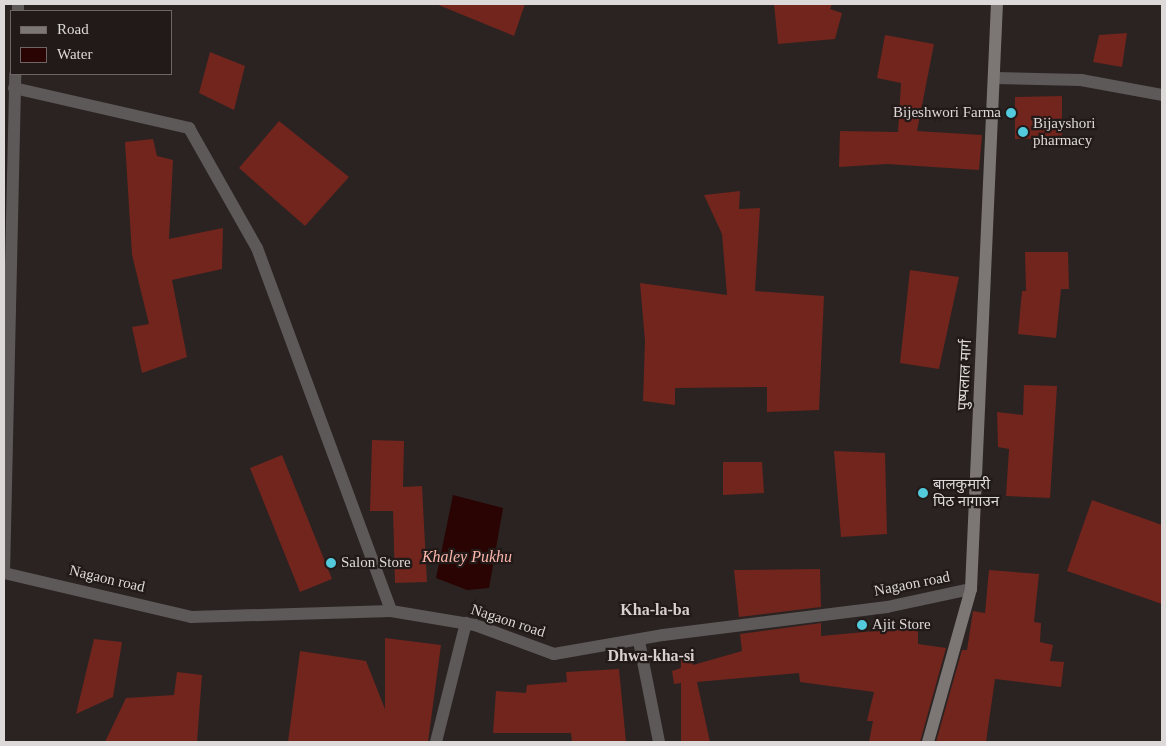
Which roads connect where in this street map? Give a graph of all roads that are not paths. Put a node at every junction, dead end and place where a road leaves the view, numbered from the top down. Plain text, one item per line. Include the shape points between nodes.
1 (997, 4) edge
2 (15, 75) edge
3 (996, 78) junction
4 (14, 88) junction
5 (1162, 95) edge
6 (4, 573) edge
7 (971, 589) junction
8 (391, 611) junction
9 (466, 623) junction
10 (640, 641) junction
11 (436, 742) edge
12 (659, 742) edge
13 (928, 742) edge

1 - 3 street, पुष्पलाल मार्ग
2 - 4 street
3 - 5 street via 1081,80
3 - 7 street, पुष्पलाल मार्ग
4 - 6 street
4 - 8 street via 189,128 257,248
6 - 8 street, Nagaon road via 191,616
7 - 10 street, Nagaon road via 887,607
7 - 13 street, पुष्पलाल मार्ग
8 - 9 street, Nagaon road
9 - 10 street, Nagaon road via 554,654
9 - 11 street
10 - 12 street

